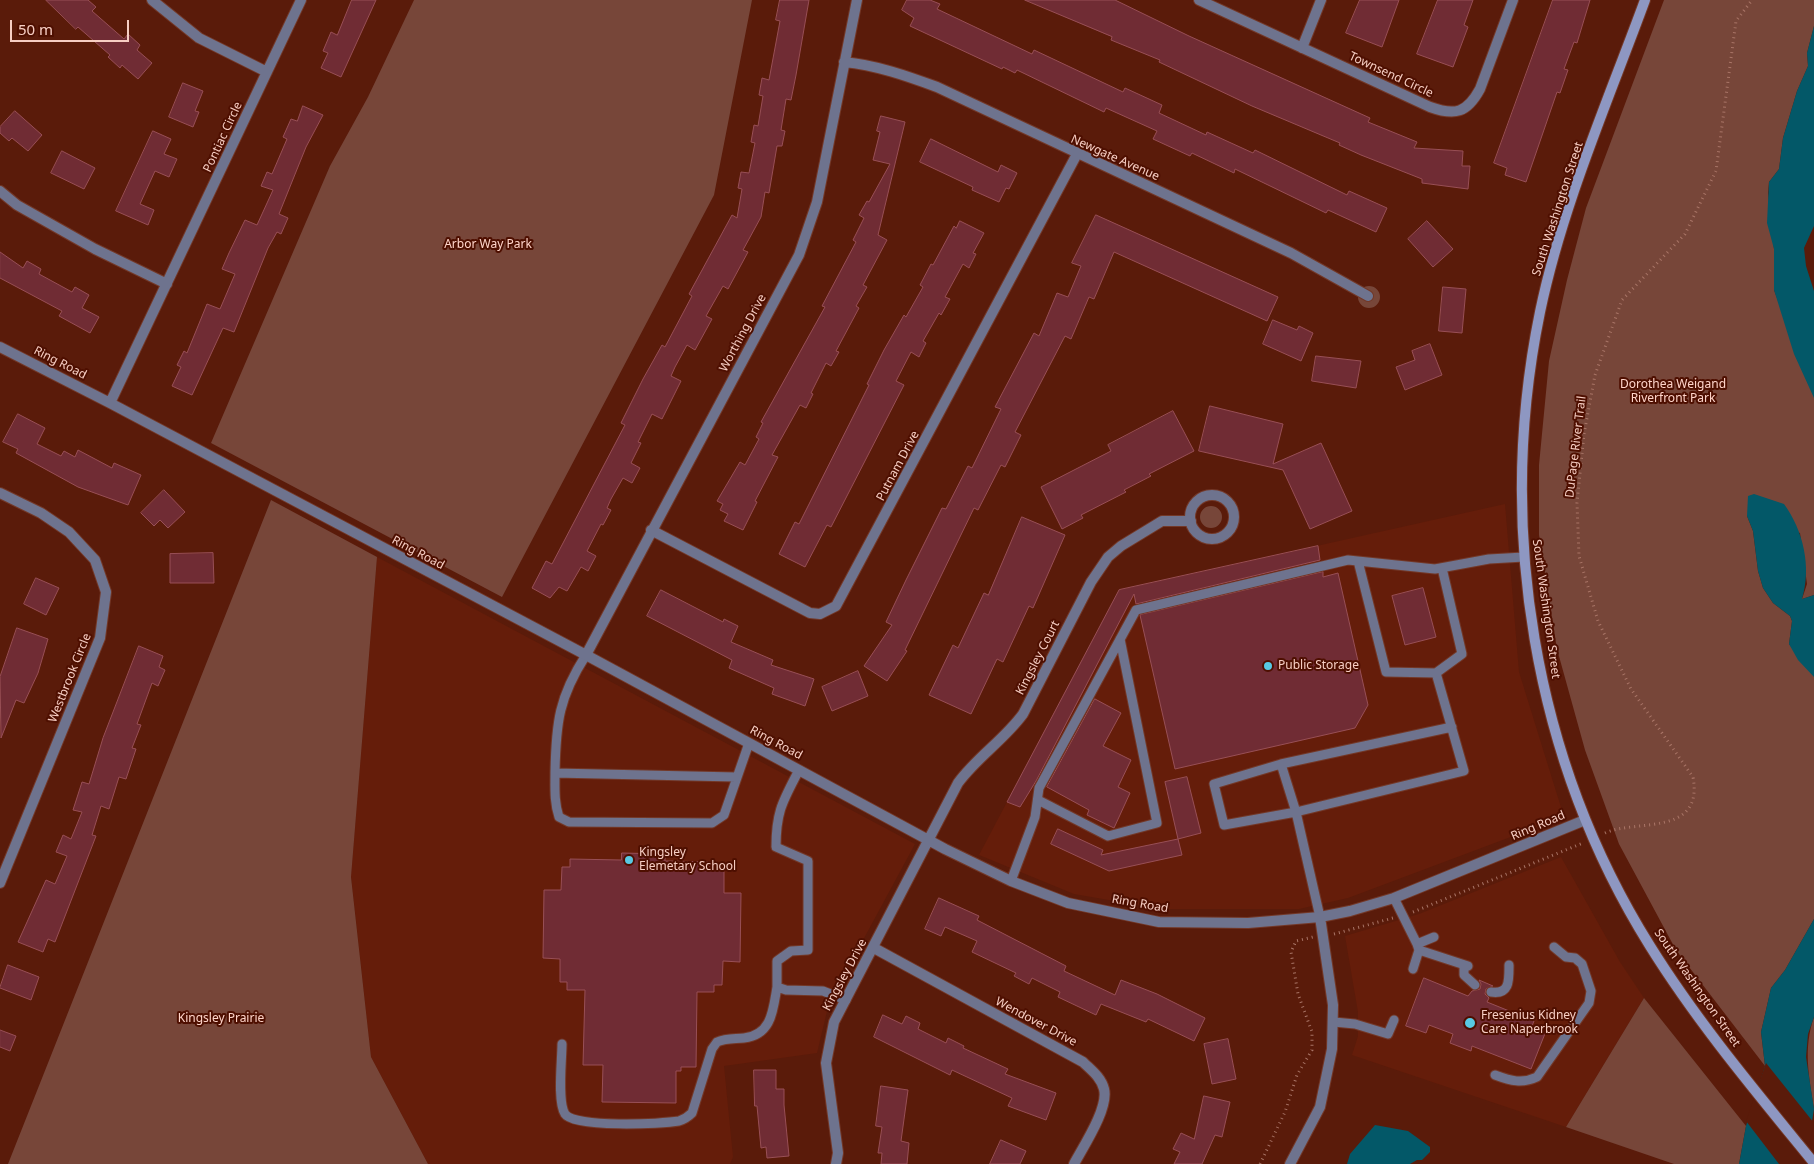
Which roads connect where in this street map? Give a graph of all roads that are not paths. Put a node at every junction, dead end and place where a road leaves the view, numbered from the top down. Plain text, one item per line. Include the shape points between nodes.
1 (152, 0) edge
2 (301, 0) edge
3 (857, 0) edge
4 (1199, 0) edge
5 (1321, 0) edge
6 (1513, 0) edge
7 (1645, 0) edge
8 (1302, 48) junction
9 (844, 62) junction
10 (267, 72) junction
11 (1077, 154) junction
12 (0, 191) edge
13 (167, 284) junction
14 (1368, 296) dead end
15 (2, 352) edge
16 (110, 402) junction
17 (0, 493) edge
18 (1191, 522) junction
19 (651, 530) junction
20 (1524, 557) junction
21 (1358, 561) junction
22 (1442, 568) junction
23 (1120, 639) junction
24 (586, 655) junction
25 (1436, 673) junction
26 (1452, 727) junction
27 (749, 743) junction
28 (1280, 764) junction
29 (799, 770) junction
30 (555, 773) junction
31 (736, 777) junction
32 (1038, 800) junction
33 (1296, 812) junction
34 (1585, 820) junction
35 (928, 839) junction
36 (1011, 881) junction
37 (0, 883) edge
38 (1394, 898) junction
39 (1320, 917) junction
40 (1434, 937) dead end
41 (1418, 947) junction
42 (1554, 947) dead end
43 (874, 948) junction
44 (1509, 965) dead end
45 (1413, 969) dead end
46 (1475, 985) dead end
47 (777, 987) junction
48 (1491, 992) dead end
49 (846, 1000) junction
50 (1394, 1020) dead end
51 (1334, 1022) junction
52 (562, 1044) dead end
53 (1495, 1075) dead end
54 (1811, 1159) edge
55 (836, 1164) edge
56 (1074, 1164) edge
57 (1290, 1164) edge

1 - 10 street via 199,38
2 - 10 street, Pontiac Circle
3 - 9 street, Worthing Drive
4 - 8 street, Townsend Circle
5 - 8 street
6 - 8 street, Townsend Circle via 1480,90 1474,100 1459,111 1443,112 1430,107
7 - 20 main road, South Washington Street via 1562,230 1540,311 1522,448
9 - 11 street, Newgate Avenue via 887,70 936,87
9 - 19 street, Worthing Drive via 817,202 799,255
10 - 13 street, Pontiac Circle
11 - 14 street, Newgate Avenue via 1298,256
11 - 19 street, Putnam Drive via 836,606 820,614 810,613
12 - 13 street via 17,205 86,244
13 - 16 street, Pontiac Circle
15 - 16 street, Ring Road
16 - 24 street, Ring Road
17 - 37 street, Westbrook Circle via 41,513 69,532 95,560 106,592 100,638
18 - 18 street via 1196,532 1212,539 1228,532 1234,515 1225,500 1209,496 1194,505
18 - 35 street, Kingsley Court via 1162,522 1108,557 1024,714 965,774
19 - 24 street, Worthing Drive
20 - 22 lane via 1489,559
20 - 34 main road, South Washington Street via 1537,649 1552,721
21 - 22 lane
21 - 23 lane via 1348,560 1136,610
21 - 25 lane via 1386,672
22 - 25 lane via 1462,654
23 - 32 lane via 1040,788
23 - 32 lane via 1157,823 1108,836
24 - 27 street, Ring Road
24 - 30 lane via 566,690 560,708
25 - 26 lane
26 - 28 lane
26 - 33 lane via 1464,771
27 - 29 street, Ring Road
27 - 31 lane
28 - 33 lane
28 - 33 lane via 1214,784 1224,824
29 - 35 street, Ring Road
29 - 47 lane via 780,805 776,847 808,861 808,950 791,951 777,961
30 - 31 lane
30 - 31 lane via 555,805 559,817 569,822 712,823 724,815
32 - 36 lane via 1035,817
33 - 39 lane
34 - 38 street, Ring Road
34 - 54 main road, South Washington Street via 1649,945 1682,994
35 - 36 street, Ring Road
35 - 43 street, Kingsley Drive
36 - 39 street, Ring Road via 1068,903 1159,922 1248,923
38 - 39 street, Ring Road
38 - 41 lane
39 - 51 street
40 - 41 lane
41 - 45 lane
41 - 46 lane via 1466,966 1464,975
42 - 53 lane via 1566,958 1574,958 1582,964 1591,991 1589,1003 1537,1077 1527,1082
43 - 49 street, Kingsley Drive
43 - 56 street, Wendover Drive via 1082,1062 1099,1076 1105,1090 1101,1112
44 - 48 lane via 1506,990
47 - 49 lane via 823,991
47 - 52 lane via 769,1024 764,1030 746,1038 717,1042 692,1113 679,1121 588,1123 570,1119 564,1114 562,1097
49 - 55 street, Kingsley Drive via 834,1022 826,1063 838,1153
50 - 51 lane via 1388,1034 1355,1024
51 - 57 street via 1329,1072 1320,1107

